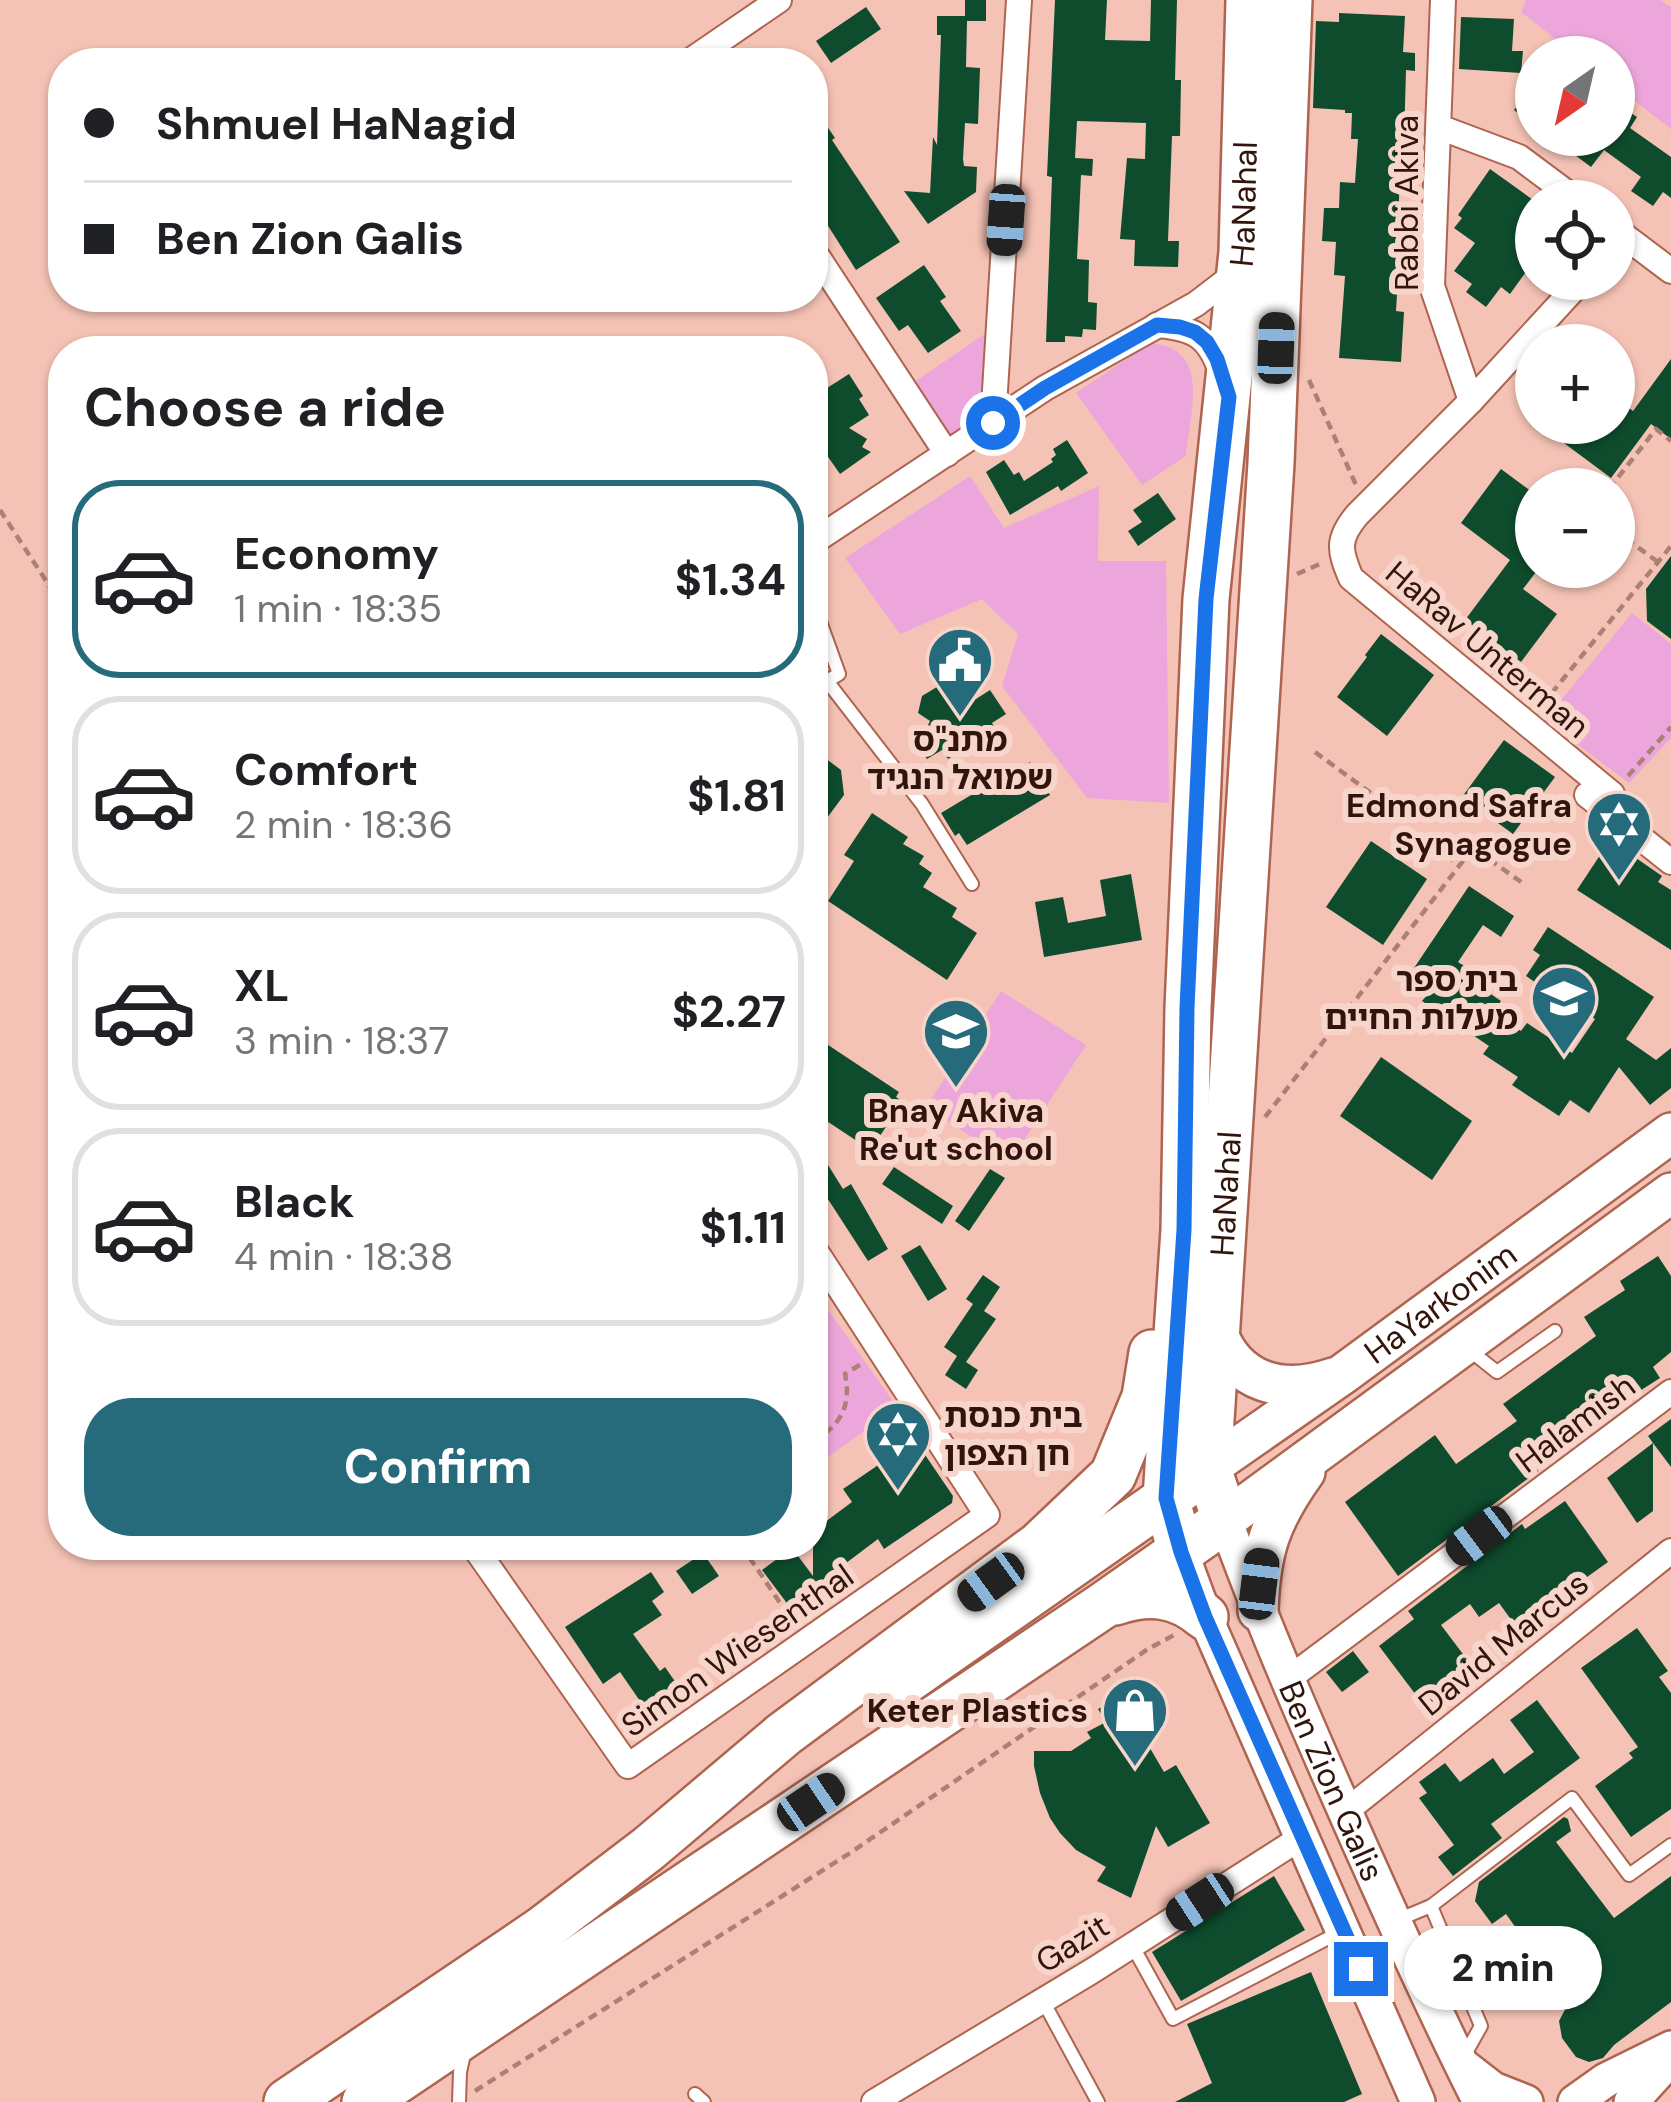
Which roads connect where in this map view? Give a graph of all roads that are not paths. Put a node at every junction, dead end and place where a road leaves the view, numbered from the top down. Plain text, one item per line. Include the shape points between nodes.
1 (779, 0) edge
2 (1019, 0) edge
3 (1250, 0) edge
4 (1289, 0) edge
5 (1443, 0) edge
6 (710, 48) edge
7 (1439, 127) junction
8 (1550, 180) edge
9 (1635, 248) edge
10 (1242, 252) junction
11 (1671, 271) edge
12 (828, 273) edge
13 (1563, 300) edge
14 (1157, 325) junction
15 (997, 352) junction
16 (1045, 388) junction
17 (1229, 397) junction
18 (1471, 401) junction
19 (993, 423) junction
20 (946, 454) junction
21 (828, 532) edge
22 (828, 645) edge
23 (828, 680) edge
24 (828, 684) edge
25 (1671, 862) edge
26 (972, 884) dead end
27 (1187, 1008) junction
28 (1671, 1132) edge
29 (1669, 1198) edge
30 (828, 1270) edge
31 (1555, 1331) dead end
32 (1217, 1332) junction
33 (1463, 1345) junction
34 (1343, 1374) junction
35 (1671, 1392) edge
36 (1317, 1454) junction
37 (1208, 1468) junction
38 (1166, 1498) junction
39 (1225, 1520) junction
40 (1181, 1552) junction
41 (1671, 1552) edge
42 (484, 1560) edge
43 (1101, 1607) junction
44 (1258, 1611) junction
45 (1205, 1617) junction
46 (1287, 1680) junction
47 (1339, 1798) junction
48 (1302, 1837) junction
49 (1671, 1845) edge
50 (648, 1849) junction
51 (1430, 1906) junction
52 (1394, 1921) junction
53 (1344, 1930) junction
54 (1132, 1945) junction
55 (1042, 2000) junction
56 (470, 2033) junction
57 (1671, 2048) edge
58 (1671, 2058) edge
59 (1460, 2063) junction
60 (1414, 2096) edge
61 (1572, 2099) edge
62 (287, 2102) edge
63 (365, 2102) edge
64 (459, 2102) edge
65 (694, 2102) edge
66 (704, 2102) edge
67 (874, 2102) edge
68 (1098, 2102) edge
69 (1480, 2102) edge
70 (1526, 2102) edge
71 (1631, 2102) edge

1 - 6 street
2 - 15 street
3 - 10 highway, HaNahal
4 - 32 highway, HaNahal via 1271,463
5 - 7 street, Rabbi Akiva
7 - 8 street via 1519,157
7 - 18 street, Rabbi Akiva via 1432,286
9 - 11 street
10 - 14 street via 1226,281
10 - 17 highway, HaNahal
12 - 20 street
13 - 18 street, HaRav Unterman
14 - 16 street
14 - 17 street via 1207,342
15 - 16 street via 1013,380
15 - 19 street
16 - 19 street
17 - 27 highway, HaNahal via 1206,599
18 - 25 street, HaRav Unterman via 1365,506 1344,531 1340,555 1351,578 1527,724
19 - 20 street
20 - 21 street
22 - 23 lane via 838,674
24 - 26 lane
27 - 38 highway, HaNahal via 1184,1230
27 - 50 highway via 1145,1397 1113,1475 1039,1545 784,1734
28 - 34 main road, HaYarkonim
29 - 33 main road, HaYarkonim
30 - 42 street, Simon Wiesenthal via 987,1515 628,1766
31 - 33 lane via 1497,1372
32 - 34 main road via 1230,1358 1262,1381 1304,1385
32 - 37 highway, HaNahal
33 - 36 main road, HaYarkonim
34 - 37 main road, HaYarkonim
35 - 46 street, Halamish
36 - 39 main road, HaYarkonim
36 - 44 main road via 1268,1535
37 - 38 highway
37 - 39 highway, HaNahal
38 - 40 highway, HaNahal
38 - 50 highway via 752,1786
39 - 40 highway
39 - 44 street, Ben Zion Galis
40 - 43 highway
40 - 45 street, Ben Zion Galis
41 - 47 street, David Marcus via 1377,1786
43 - 45 highway via 1154,1594
43 - 56 highway
44 - 46 street, Ben Zion Galis
45 - 48 street, Ben Zion Galis
46 - 47 street, Ben Zion Galis
47 - 52 street, Ben Zion Galis
48 - 53 street, Ben Zion Galis
48 - 54 street, Gazit
49 - 51 lane via 1629,1875 1572,1798
50 - 62 highway
51 - 52 lane
51 - 59 lane via 1481,2026
52 - 59 street, Ben Zion Galis
53 - 54 lane via 1173,2019
53 - 60 street, Ben Zion Galis
54 - 55 street, Gazit
55 - 67 street, Gazit
55 - 68 lane
56 - 63 highway
56 - 64 lane
57 - 61 street
58 - 71 street
59 - 69 street, Ben Zion Galis
59 - 70 street
65 - 66 lane via 695,2094

